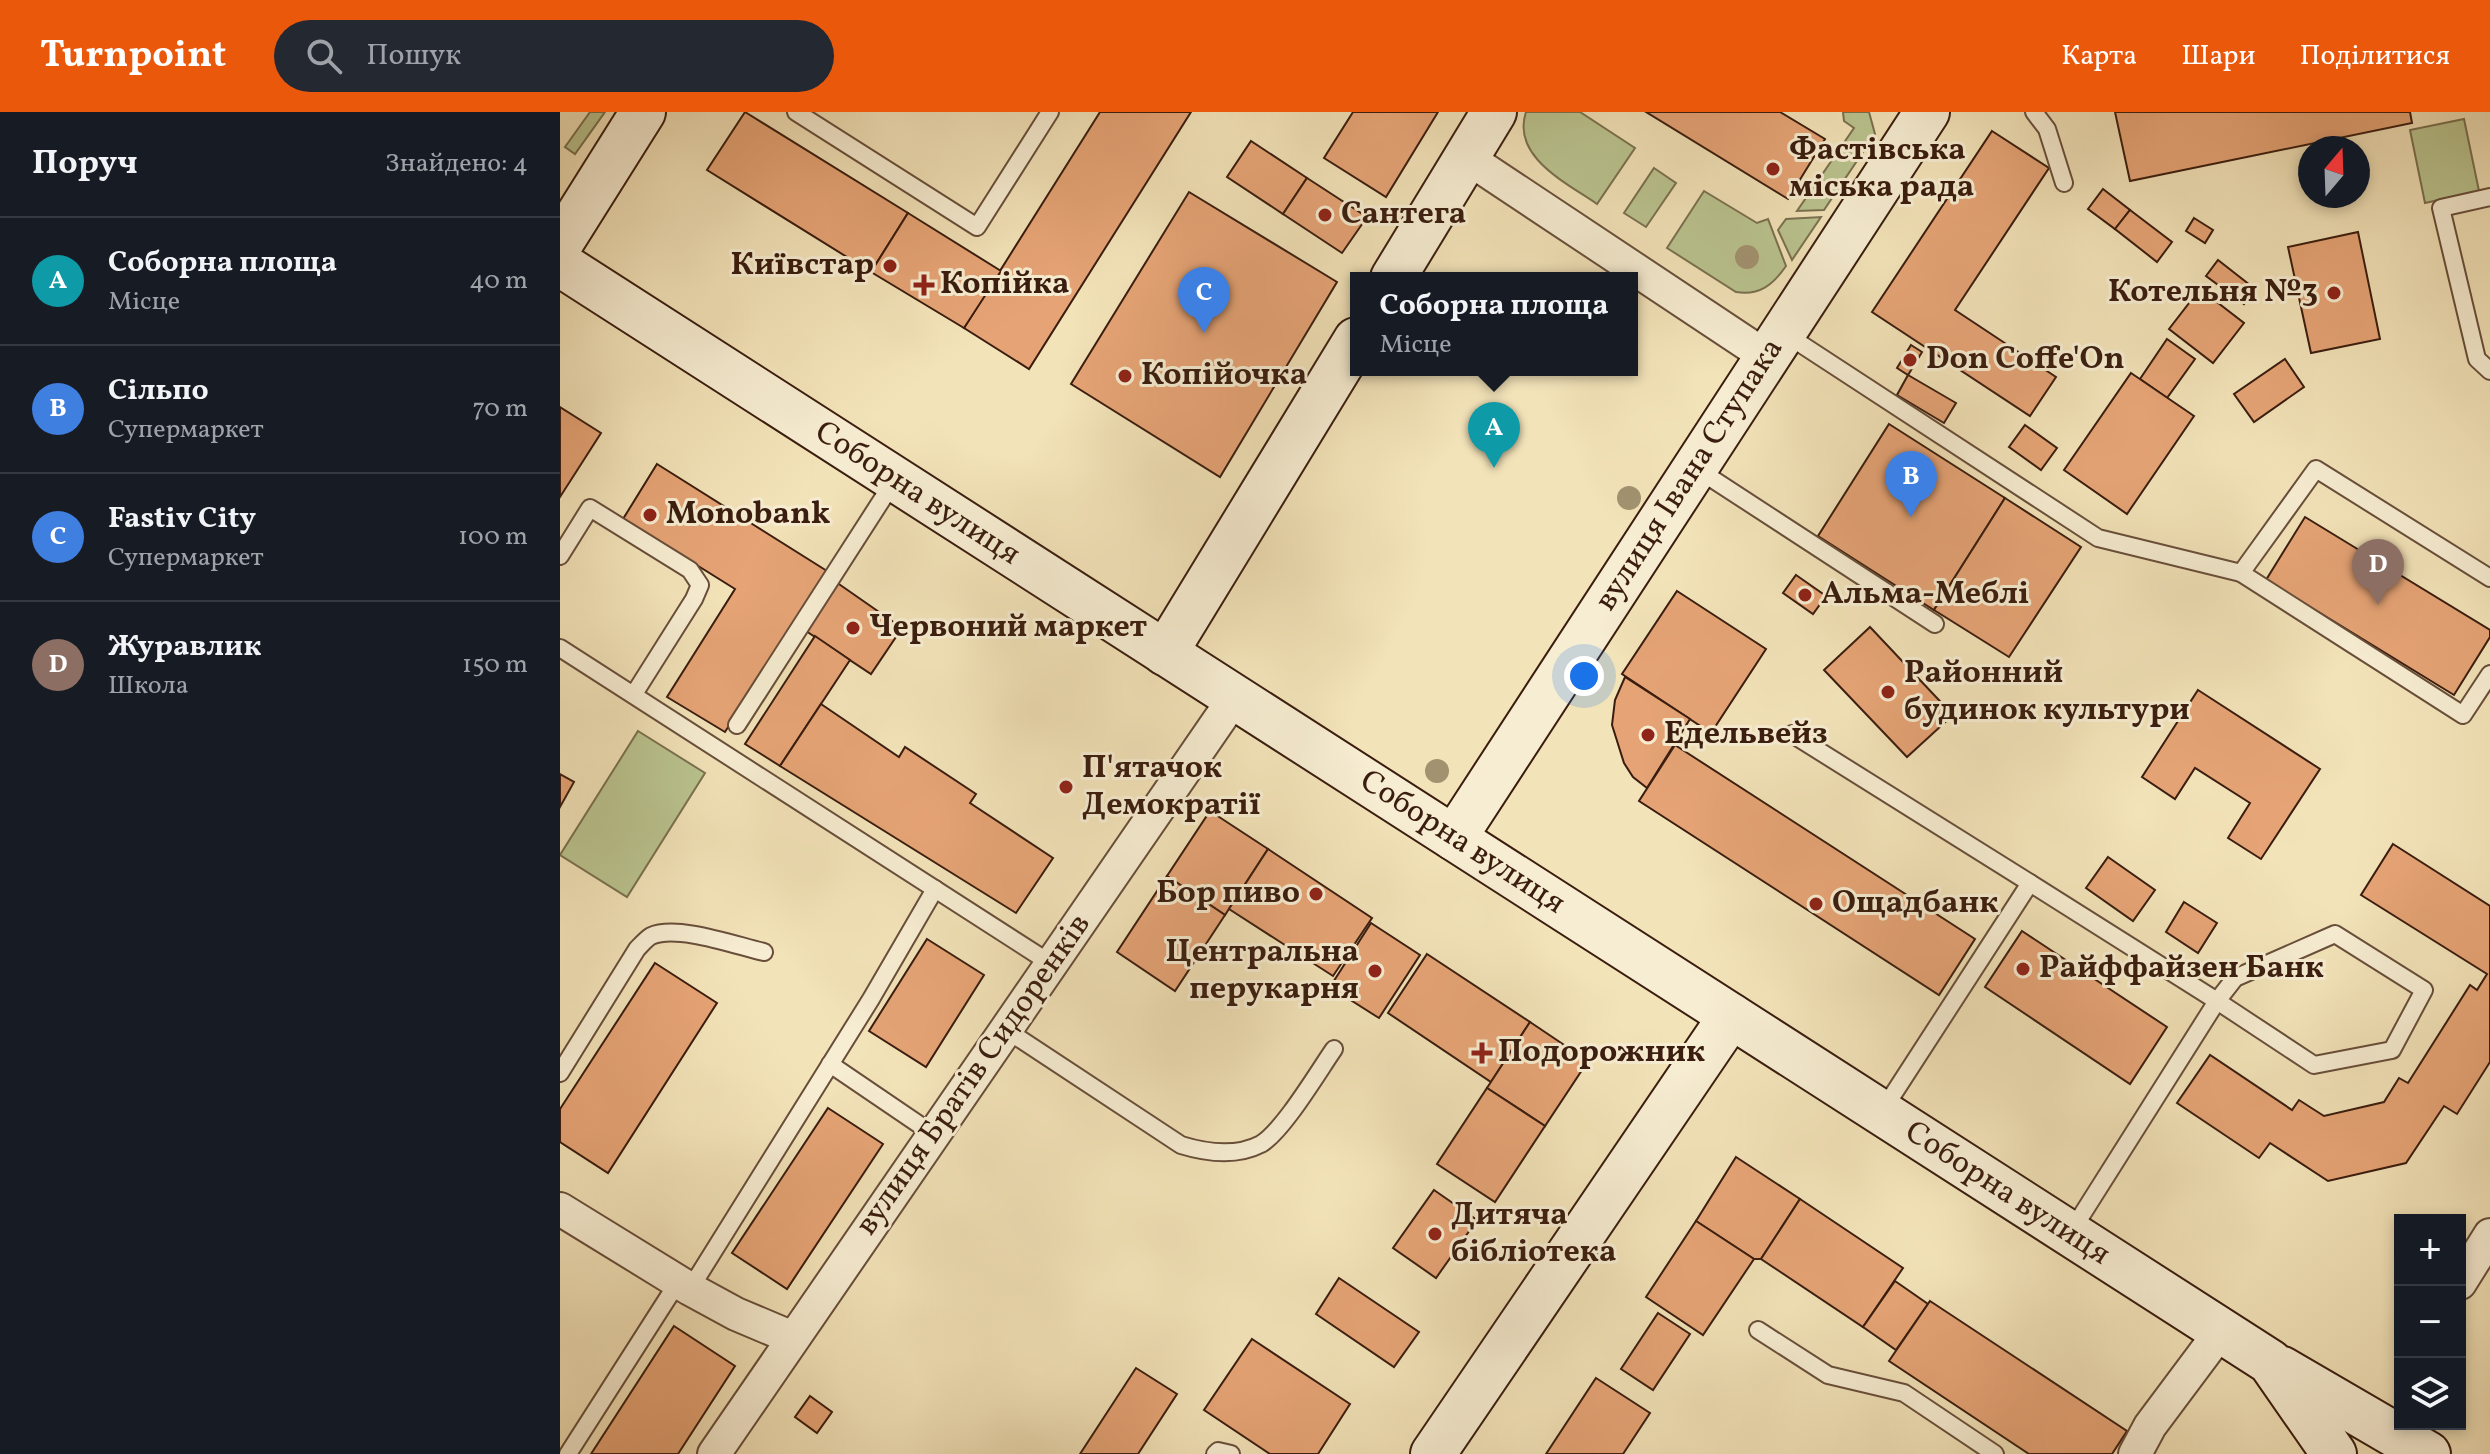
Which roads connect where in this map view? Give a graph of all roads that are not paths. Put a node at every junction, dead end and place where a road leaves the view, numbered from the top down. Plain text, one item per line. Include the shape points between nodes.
1 (643, 112) edge
2 (796, 112) edge
3 (1050, 112) edge
4 (1494, 112) edge
5 (1927, 112) edge
6 (2034, 112) edge
7 (1466, 157) junction
8 (2064, 183) dead end
9 (2490, 197) edge
10 (560, 244) edge
11 (560, 264) edge
12 (1397, 272) edge
13 (1775, 345) junction
14 (1350, 350) edge
15 (2490, 371) edge
16 (1695, 468) junction
17 (895, 480) junction
18 (560, 556) edge
19 (2241, 573) junction
20 (2490, 578) edge
21 (1935, 624) dead end
22 (560, 648) edge
23 (1165, 653) junction
24 (2490, 674) edge
25 (634, 694) junction
26 (1235, 697) junction
27 (737, 725) dead end
28 (1792, 734) dead end
29 (1454, 838) junction
30 (2030, 883) junction
31 (935, 889) junction
32 (764, 952) dead end
33 (1050, 963) junction
34 (2217, 1001) junction
35 (1731, 1016) junction
36 (1005, 1029) junction
37 (1334, 1049) dead end
38 (830, 1064) junction
39 (560, 1073) edge
40 (1882, 1113) junction
41 (933, 1134) junction
42 (560, 1209) edge
43 (2070, 1233) junction
44 (2490, 1235) edge
45 (2466, 1273) edge
46 (684, 1285) junction
47 (1758, 1330) dead end
48 (2221, 1331) junction
49 (793, 1338) junction
50 (2270, 1362) junction
51 (568, 1454) edge
52 (714, 1454) edge
53 (1215, 1454) edge
54 (1231, 1454) edge
55 (1433, 1454) edge
56 (1995, 1454) edge
57 (2135, 1454) edge
58 (2334, 1454) edge
59 (2428, 1454) edge

1 - 10 main road
2 - 3 lane via 977,227
4 - 7 main road
5 - 13 main road, вулиця Івана Ступака
6 - 8 lane via 2047,129
7 - 12 main road
7 - 13 street
9 - 15 lane via 2441,208 2477,359
11 - 17 main road, Соборна вулиця
13 - 16 main road, вулиця Івана Ступака
13 - 19 lane via 2098,538
14 - 23 main road
16 - 21 lane
16 - 29 main road, вулиця Івана Ступака
17 - 23 main road, Соборна вулиця
17 - 27 lane
18 - 25 lane via 590,508 690,570 700,585
19 - 20 lane via 2316,469
19 - 24 lane via 2463,715
22 - 25 lane
23 - 26 main road, Соборна вулиця
25 - 31 lane
26 - 29 main road, Соборна вулиця
26 - 33 street, вулиця Братів Сидоренків
28 - 30 lane
29 - 35 main road, Соборна вулиця
30 - 34 lane
30 - 40 lane
31 - 33 lane
31 - 38 lane
32 - 39 lane via 692,935 651,936 637,949
33 - 36 street, вулиця Братів Сидоренків
34 - 34 lane via 2314,1065 2392,1050 2424,990 2335,934 2235,978
34 - 43 lane
35 - 40 main road, Соборна вулиця
35 - 55 main road
36 - 37 lane via 1181,1145 1206,1152 1233,1152 1262,1143 1286,1119
36 - 41 street, вулиця Братів Сидоренків
38 - 41 lane
38 - 46 lane
40 - 43 main road, Соборна вулиця
41 - 49 street, вулиця Братів Сидоренків
42 - 46 street
43 - 48 main road, Соборна вулиця
44 - 45 street
46 - 49 street
46 - 51 lane
47 - 56 lane via 1828,1375 1904,1393
48 - 50 main road, Соборна вулиця
48 - 57 street
49 - 52 street, вулиця Братів Сидоренків
50 - 58 main road, Соборна вулиця
50 - 59 main road
53 - 54 lane

